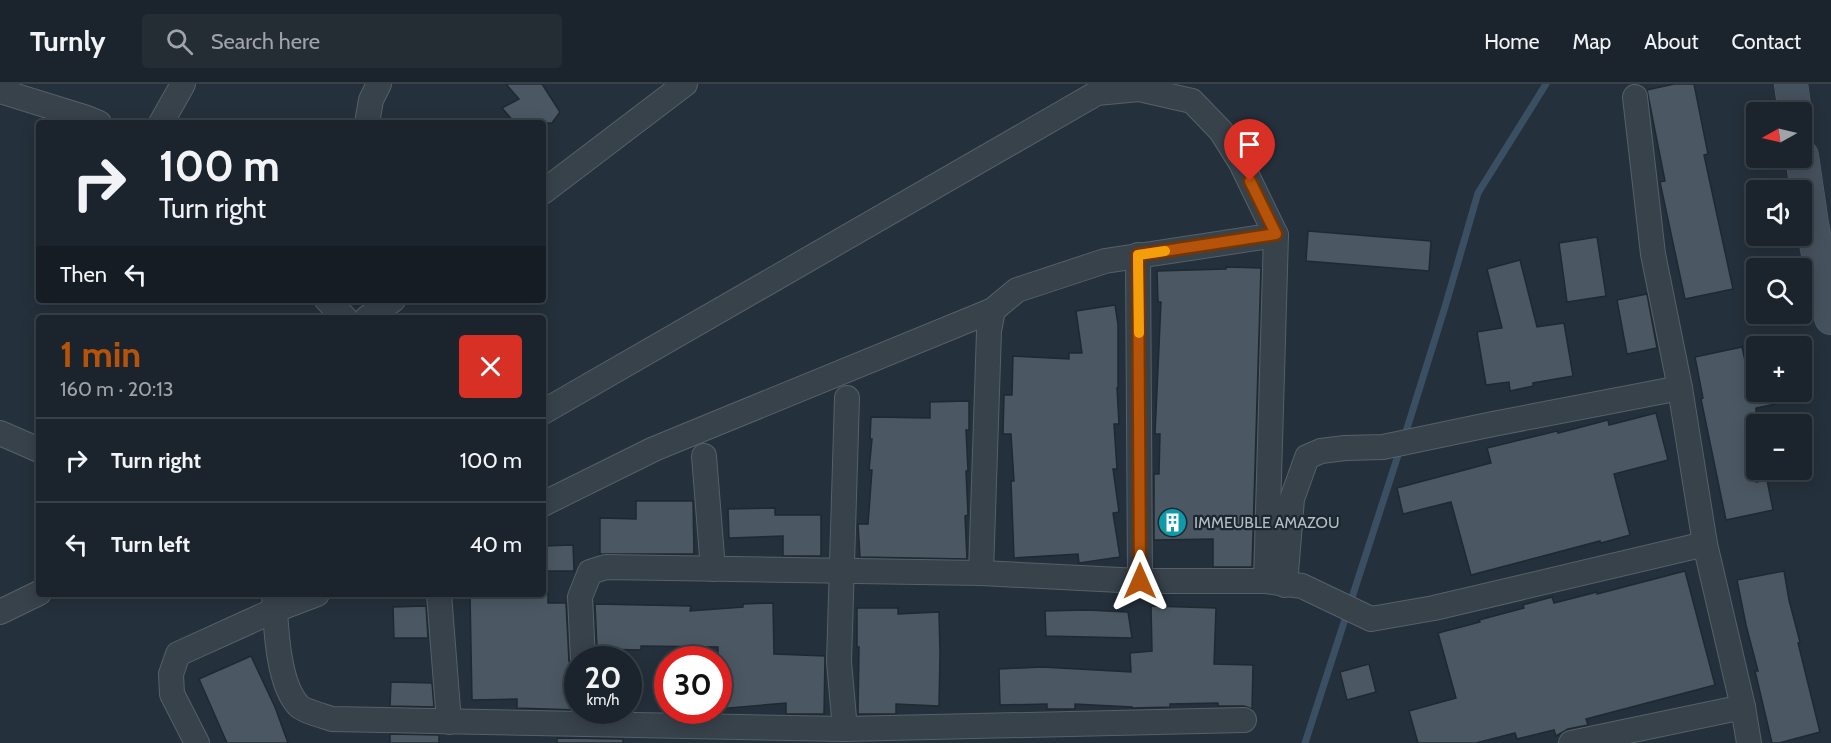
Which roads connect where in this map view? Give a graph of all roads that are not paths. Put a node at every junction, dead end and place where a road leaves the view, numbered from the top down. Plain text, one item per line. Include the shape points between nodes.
1 (183, 84) edge
2 (379, 84) edge
3 (685, 84) edge
4 (1791, 84) edge
5 (0, 91) edge
6 (1635, 97) dead end
7 (1794, 102) edge
8 (92, 120) edge
9 (163, 120) edge
10 (367, 120) edge
11 (1804, 168) edge
12 (546, 190) edge
13 (1276, 234) junction
14 (1138, 255) junction
15 (330, 303) edge
16 (389, 303) edge
17 (993, 310) junction
18 (342, 315) edge
19 (372, 315) edge
20 (1831, 318) edge
21 (1680, 388) junction
22 (847, 398) dead end
23 (546, 410) edge
24 (0, 433) edge
25 (36, 449) edge
26 (704, 456) dead end
27 (546, 503) edge
28 (1705, 544) junction
29 (713, 569) junction
30 (842, 571) junction
31 (981, 573) junction
32 (1140, 581) junction
33 (1284, 584) junction
34 (36, 594) edge
35 (301, 597) edge
36 (438, 597) edge
37 (274, 602) edge
38 (0, 612) edge
39 (583, 646) edge
40 (1743, 707) junction
41 (564, 719) edge
42 (642, 720) edge
43 (1244, 720) dead end
44 (449, 722) junction
45 (845, 729) junction
46 (197, 743) edge
47 (1571, 743) edge
48 (1749, 743) edge

1 - 9 street
2 - 10 street via 370,100
3 - 12 street
4 - 7 main road
5 - 8 street
6 - 21 street via 1653,254
11 - 20 main road
13 - 14 street
13 - 23 street via 1242,164 1221,131 1192,101 1138,89 1097,93
13 - 33 street
14 - 17 street via 1105,261 1017,290
14 - 32 street
15 - 18 street
16 - 19 street
17 - 27 street via 654,449
17 - 31 street via 989,331
21 - 28 street
21 - 33 street via 1383,447 1321,451 1307,457 1292,498
22 - 30 street
24 - 25 street
26 - 29 street
28 - 33 street via 1434,608 1371,619
28 - 40 street
29 - 30 street
29 - 39 street via 606,567 590,572 580,597
30 - 31 street
30 - 45 street via 839,662
31 - 32 street
32 - 33 street
34 - 38 street
35 - 37 street
36 - 44 street
37 - 44 street via 280,662 299,706 332,719
37 - 46 street via 178,654 171,674 172,694
40 - 47 street
40 - 48 street
41 - 44 street
42 - 45 street
43 - 45 street

